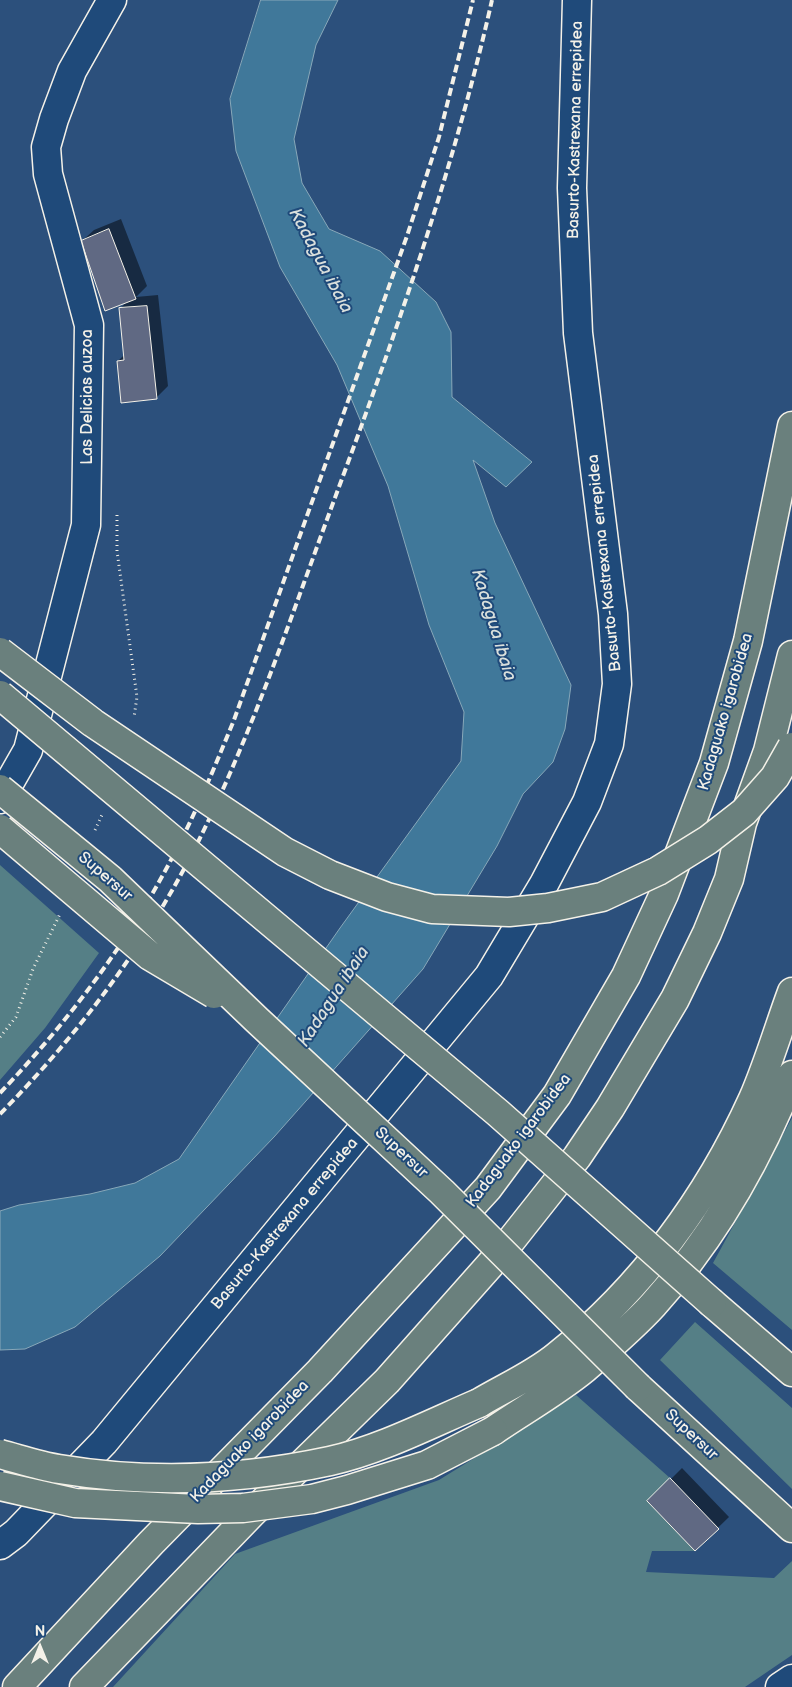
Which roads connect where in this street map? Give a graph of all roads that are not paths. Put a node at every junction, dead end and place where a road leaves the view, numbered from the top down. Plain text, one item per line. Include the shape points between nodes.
1 (112, 0) edge
2 (577, 0) edge
3 (792, 426) edge
4 (0, 652) edge
5 (792, 655) edge
6 (0, 695) edge
7 (792, 747) edge
8 (0, 788) edge
9 (0, 799) edge
10 (0, 829) edge
11 (792, 992) edge
12 (257, 1020) junction
13 (792, 1075) edge
14 (792, 1372) edge
15 (0, 1454) edge
16 (0, 1486) edge
17 (792, 1528) edge
18 (0, 1545) edge
19 (792, 1679) edge
20 (17, 1687) edge
21 (84, 1687) edge
22 (780, 1687) edge

1 - 9 street, Las Delicias auzoa via 72,71 46,147 48,174 89,325 86,525 28,750
2 - 18 street, Basurto-Kastrexana errepidea via 572,188 578,333 613,614 618,684 609,744 587,802 544,884 489,976 104,1442 16,1533
3 - 20 highway, Kadaguako igarobidea via 748,640 714,764 664,894 626,976 557,1095 468,1210 320,1371 151,1543
4 - 7 highway, bridge via 93,723 285,852 330,875 387,897 432,909 509,912 602,897 658,871 708,840 744,812 769,784
5 - 21 highway via 768,751 742,823 729,878 707,933 675,999 577,1157 504,1248 387,1381 251,1514
6 - 14 highway, bridge via 498,1113
8 - 12 highway, Supersur, bridge via 110,880
10 - 12 highway, bridge via 150,956
11 - 15 highway, bridge via 754,1098 715,1174 677,1232 626,1292 556,1357 479,1403 389,1441 332,1460 252,1474 183,1479 126,1476 58,1469
12 - 17 highway, Supersur, bridge via 442,1192 638,1386
13 - 16 highway, bridge via 774,1121 736,1190 697,1251 653,1305 582,1370 493,1431 426,1465 347,1490 312,1499 243,1508 75,1503
19 - 22 street

